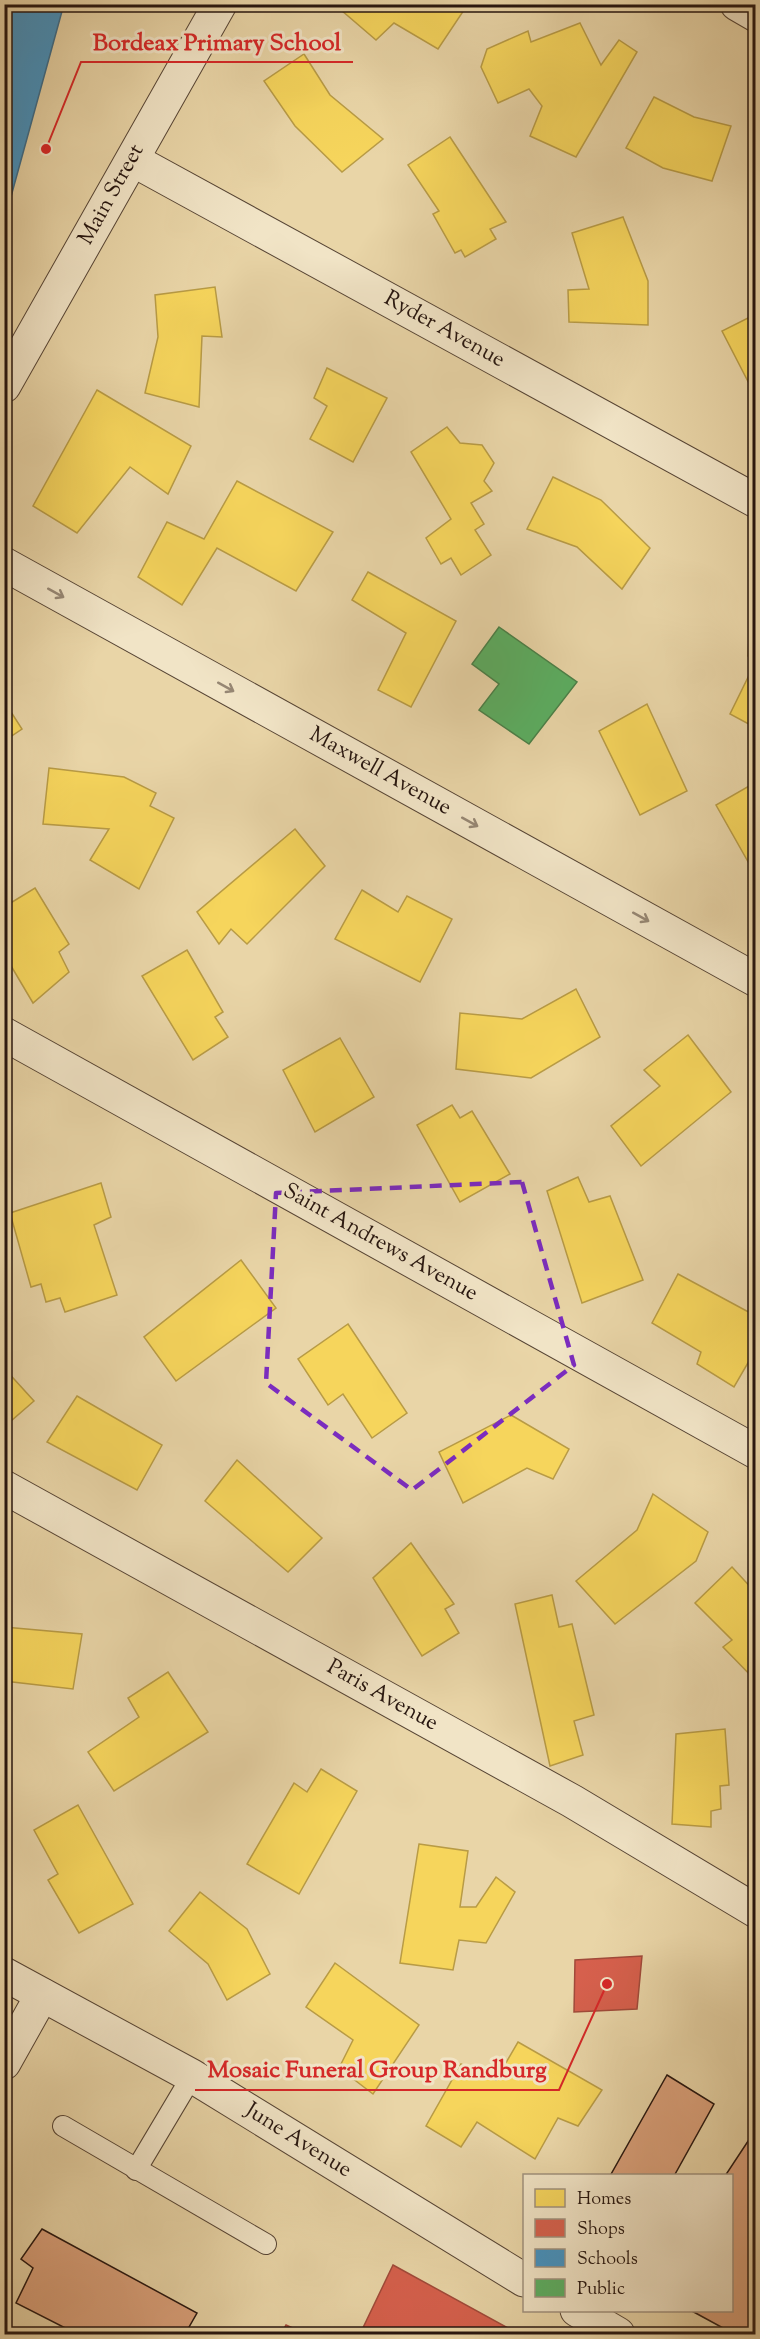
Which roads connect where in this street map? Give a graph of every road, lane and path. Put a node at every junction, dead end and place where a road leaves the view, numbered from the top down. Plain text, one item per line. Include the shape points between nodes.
1 (220, 4) edge
2 (737, 4) edge
3 (756, 15) edge
4 (133, 160) junction
5 (4, 386) edge
6 (756, 501) edge
7 (4, 564) edge
8 (756, 980) edge
9 (4, 1034) edge
10 (756, 1452) edge
11 (4, 1487) edge
12 (756, 1911) edge
13 (4, 1974) edge
14 (42, 1995) junction
15 (4, 2063) edge
16 (192, 2076) junction
17 (63, 2126) dead end
18 (136, 2169) junction
19 (266, 2244) dead end
20 (523, 2279) edge
21 (580, 2312) edge
22 (618, 2334) edge

1 - 4 street, Main Street
2 - 3 street
4 - 5 street, Main Street
4 - 6 street, Ryder Avenue
7 -> 8 street, Maxwell Avenue
9 - 10 street, Saint Andrews Avenue
11 - 12 street, Paris Avenue via 572,1802
13 - 14 street, June Avenue
14 - 15 street
14 - 16 street, June Avenue
16 - 18 lane
16 - 20 street, June Avenue
17 - 18 lane
18 - 19 lane
21 - 22 street

